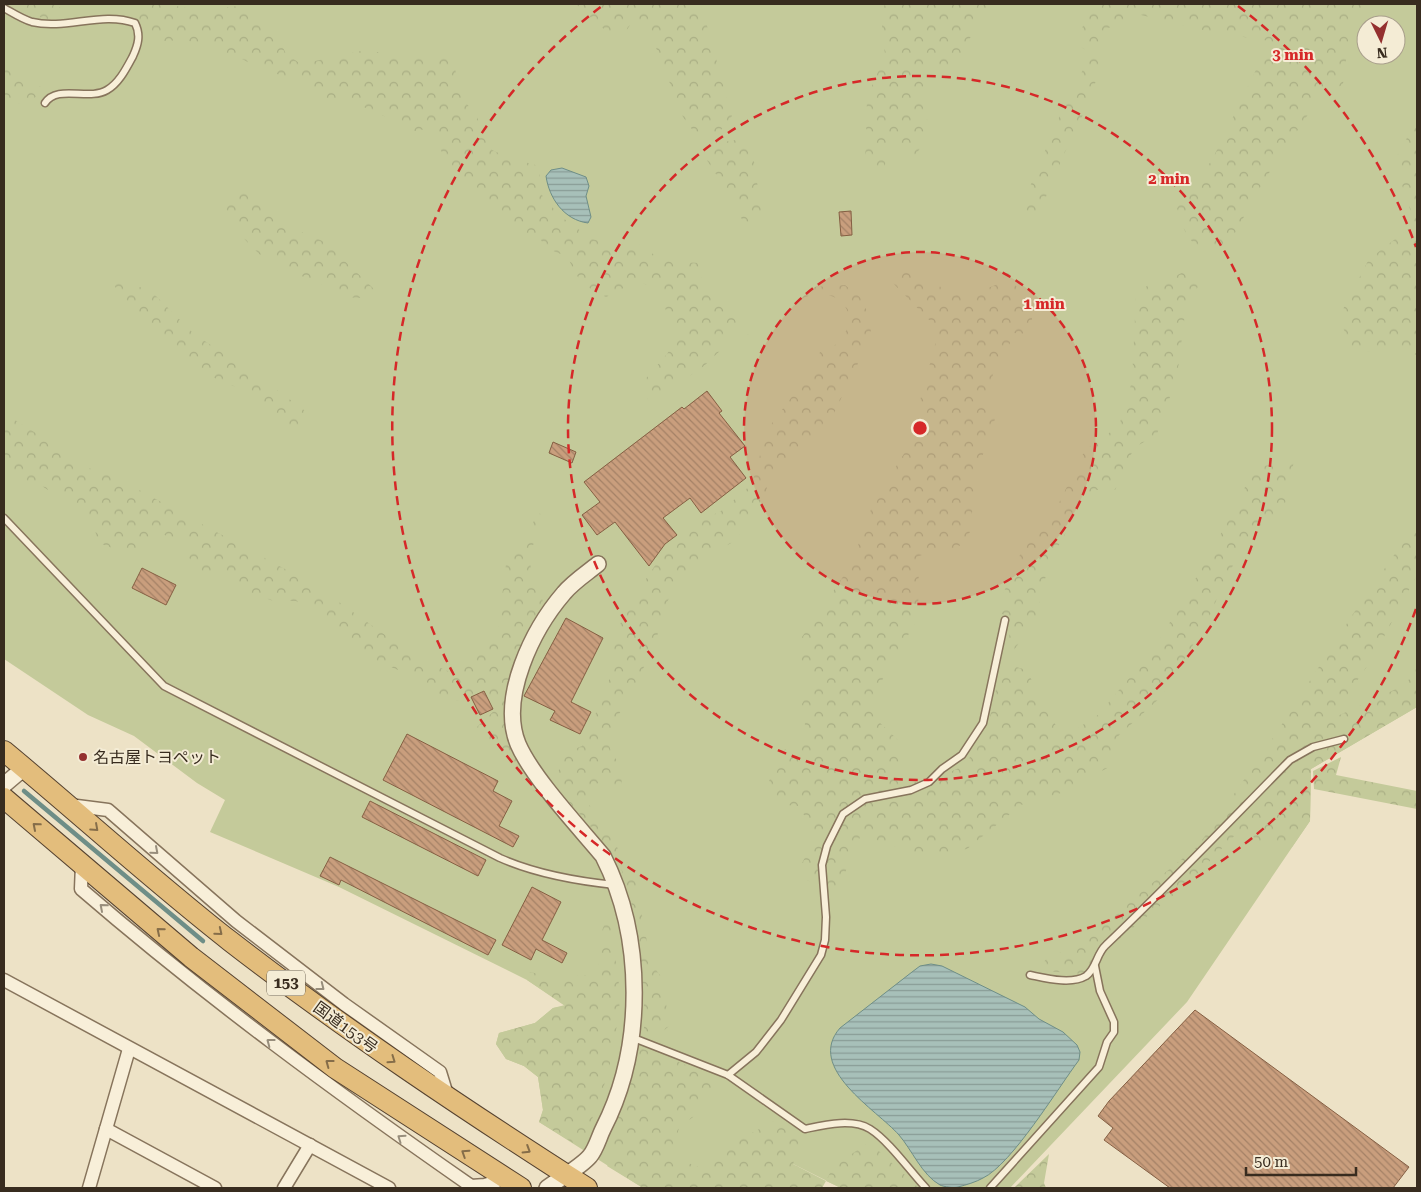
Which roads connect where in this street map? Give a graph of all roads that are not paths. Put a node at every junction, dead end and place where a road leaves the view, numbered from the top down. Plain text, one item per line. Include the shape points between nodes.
1 (4, 8) edge
2 (45, 103) dead end
3 (4, 518) edge
4 (598, 564) dead end
5 (1005, 620) dead end
6 (1344, 739) dead end
7 (4, 752) edge
8 (24, 768) junction
9 (4, 785) edge
10 (4, 798) edge
11 (617, 886) junction
12 (1095, 966) junction
13 (1030, 975) dead end
14 (4, 980) edge
15 (632, 1037) junction
16 (129, 1048) junction
17 (728, 1075) junction
18 (106, 1129) junction
19 (310, 1145) junction
20 (565, 1174) junction
21 (512, 1183) edge
22 (89, 1188) edge
23 (215, 1188) edge
24 (284, 1188) edge
25 (389, 1188) edge
26 (547, 1188) edge
27 (587, 1188) edge
28 (926, 1188) edge
29 (990, 1188) edge

1 - 2 lane via 32,22 60,24 120,19 134,23 137,28 138,41 134,53 123,74 108,90 90,95 58,95
3 - 11 lane via 164,686 524,869
4 - 11 street via 564,593 543,624 521,665 513,696 513,718 518,743 532,767 603,856
5 - 17 lane via 986,716 962,755 929,782 911,790 865,799 843,814 827,846 822,865 826,917 821,955 781,1020 756,1052
6 - 12 lane via 1312,747 1290,760 1100,951
7 - 8 highway, 国道153号 / 153
8 - 9 street
8 -> 20 highway, 国道153号 / 153 via 124,854 260,952 448,1099
21 -> 10 highway, 153 via 335,1068 191,957
11 - 15 street via 632,969
12 - 13 lane via 1085,977 1068,980
12 - 29 lane via 1100,991 1114,1022 1114,1032 1107,1042 1099,1068
14 - 16 street
15 - 17 lane
15 - 20 street via 611,1114 590,1156
16 - 18 street
16 - 19 street
17 - 28 lane via 805,1129 830,1124 869,1128
18 - 22 street
18 - 23 street
19 - 24 street
19 - 25 street
20 - 26 street
20 - 27 highway, 国道153号 / 153

